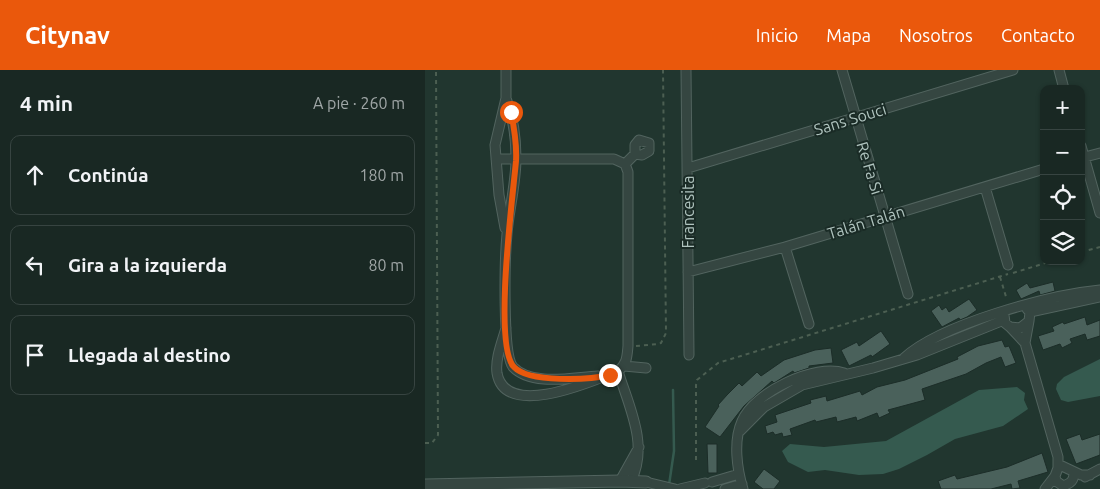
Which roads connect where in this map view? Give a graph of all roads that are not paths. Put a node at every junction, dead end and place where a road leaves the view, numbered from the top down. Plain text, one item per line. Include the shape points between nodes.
1 (506, 70) edge
2 (685, 70) edge
3 (842, 70) edge
4 (1013, 70) edge
5 (1059, 70) edge
6 (1064, 85) edge
7 (506, 98) junction
8 (855, 118) junction
9 (1100, 153) edge
10 (635, 154) dead end
11 (1085, 157) edge
12 (516, 158) junction
13 (496, 159) junction
14 (625, 164) junction
15 (1085, 164) edge
16 (688, 168) junction
17 (1040, 170) edge
18 (985, 187) junction
19 (1100, 213) edge
20 (885, 217) junction
21 (507, 236) junction
22 (785, 247) junction
23 (1008, 265) dead end
24 (688, 272) junction
25 (1100, 290) edge
26 (908, 294) dead end
27 (1100, 297) edge
28 (1008, 310) junction
29 (1027, 313) junction
30 (1007, 323) junction
31 (809, 324) dead end
32 (506, 328) junction
33 (1025, 343) junction
34 (689, 355) dead end
35 (902, 359) junction
36 (646, 368) dead end
37 (621, 369) junction
38 (607, 376) junction
39 (1100, 469) edge
40 (1063, 471) junction
41 (739, 474) junction
42 (1090, 475) junction
43 (625, 481) junction
44 (650, 483) joint
45 (425, 485) edge
46 (1067, 485) junction
47 (743, 486) edge
48 (675, 489) edge
49 (680, 489) edge
50 (725, 489) edge
51 (1047, 489) edge

1 - 7 street
2 - 16 street, Francesita
3 - 8 street, Re Fa Si
4 - 8 street, Sans Souci
5 - 6 street
7 - 12 street via 511,112
7 - 13 street via 497,131
8 - 16 street, Sans Souci
8 - 20 street, Re Fa Si
9 - 11 street
10 - 14 street
12 - 13 street
12 - 14 street via 614,159
12 - 21 street
13 - 21 street
14 - 37 street via 628,172 629,346
15 - 19 street
16 - 24 street, Francesita
17 - 18 street, Talán Talán
18 - 20 street, Talán Talán
18 - 23 street
20 - 22 street, Talán Talán
20 - 26 street, Re Fa Si
21 - 32 street
22 - 24 street, Talán Talán
22 - 31 street
24 - 34 street, Francesita
25 - 29 street
27 - 29 street
28 - 29 street
28 - 30 street
28 - 35 street via 935,338 913,349
29 - 30 street via 1020,328
29 - 33 street
30 - 33 street
30 - 35 street
32 - 38 street via 509,361 523,373 537,378
32 - 38 street via 497,374 501,383 516,394 527,397 554,393
33 - 40 street
35 - 41 street via 788,391 764,407 739,431
36 - 37 street
37 - 38 street
37 - 43 street via 639,447 638,468
39 - 42 street
40 - 42 street
40 - 46 street via 1074,479
40 - 46 street via 1056,481
40 - 51 street
41 - 47 street
41 - 49 street
42 - 46 street
43 - 44 street
43 - 45 street
44 - 48 street
46 - 51 street
47 - 50 street

